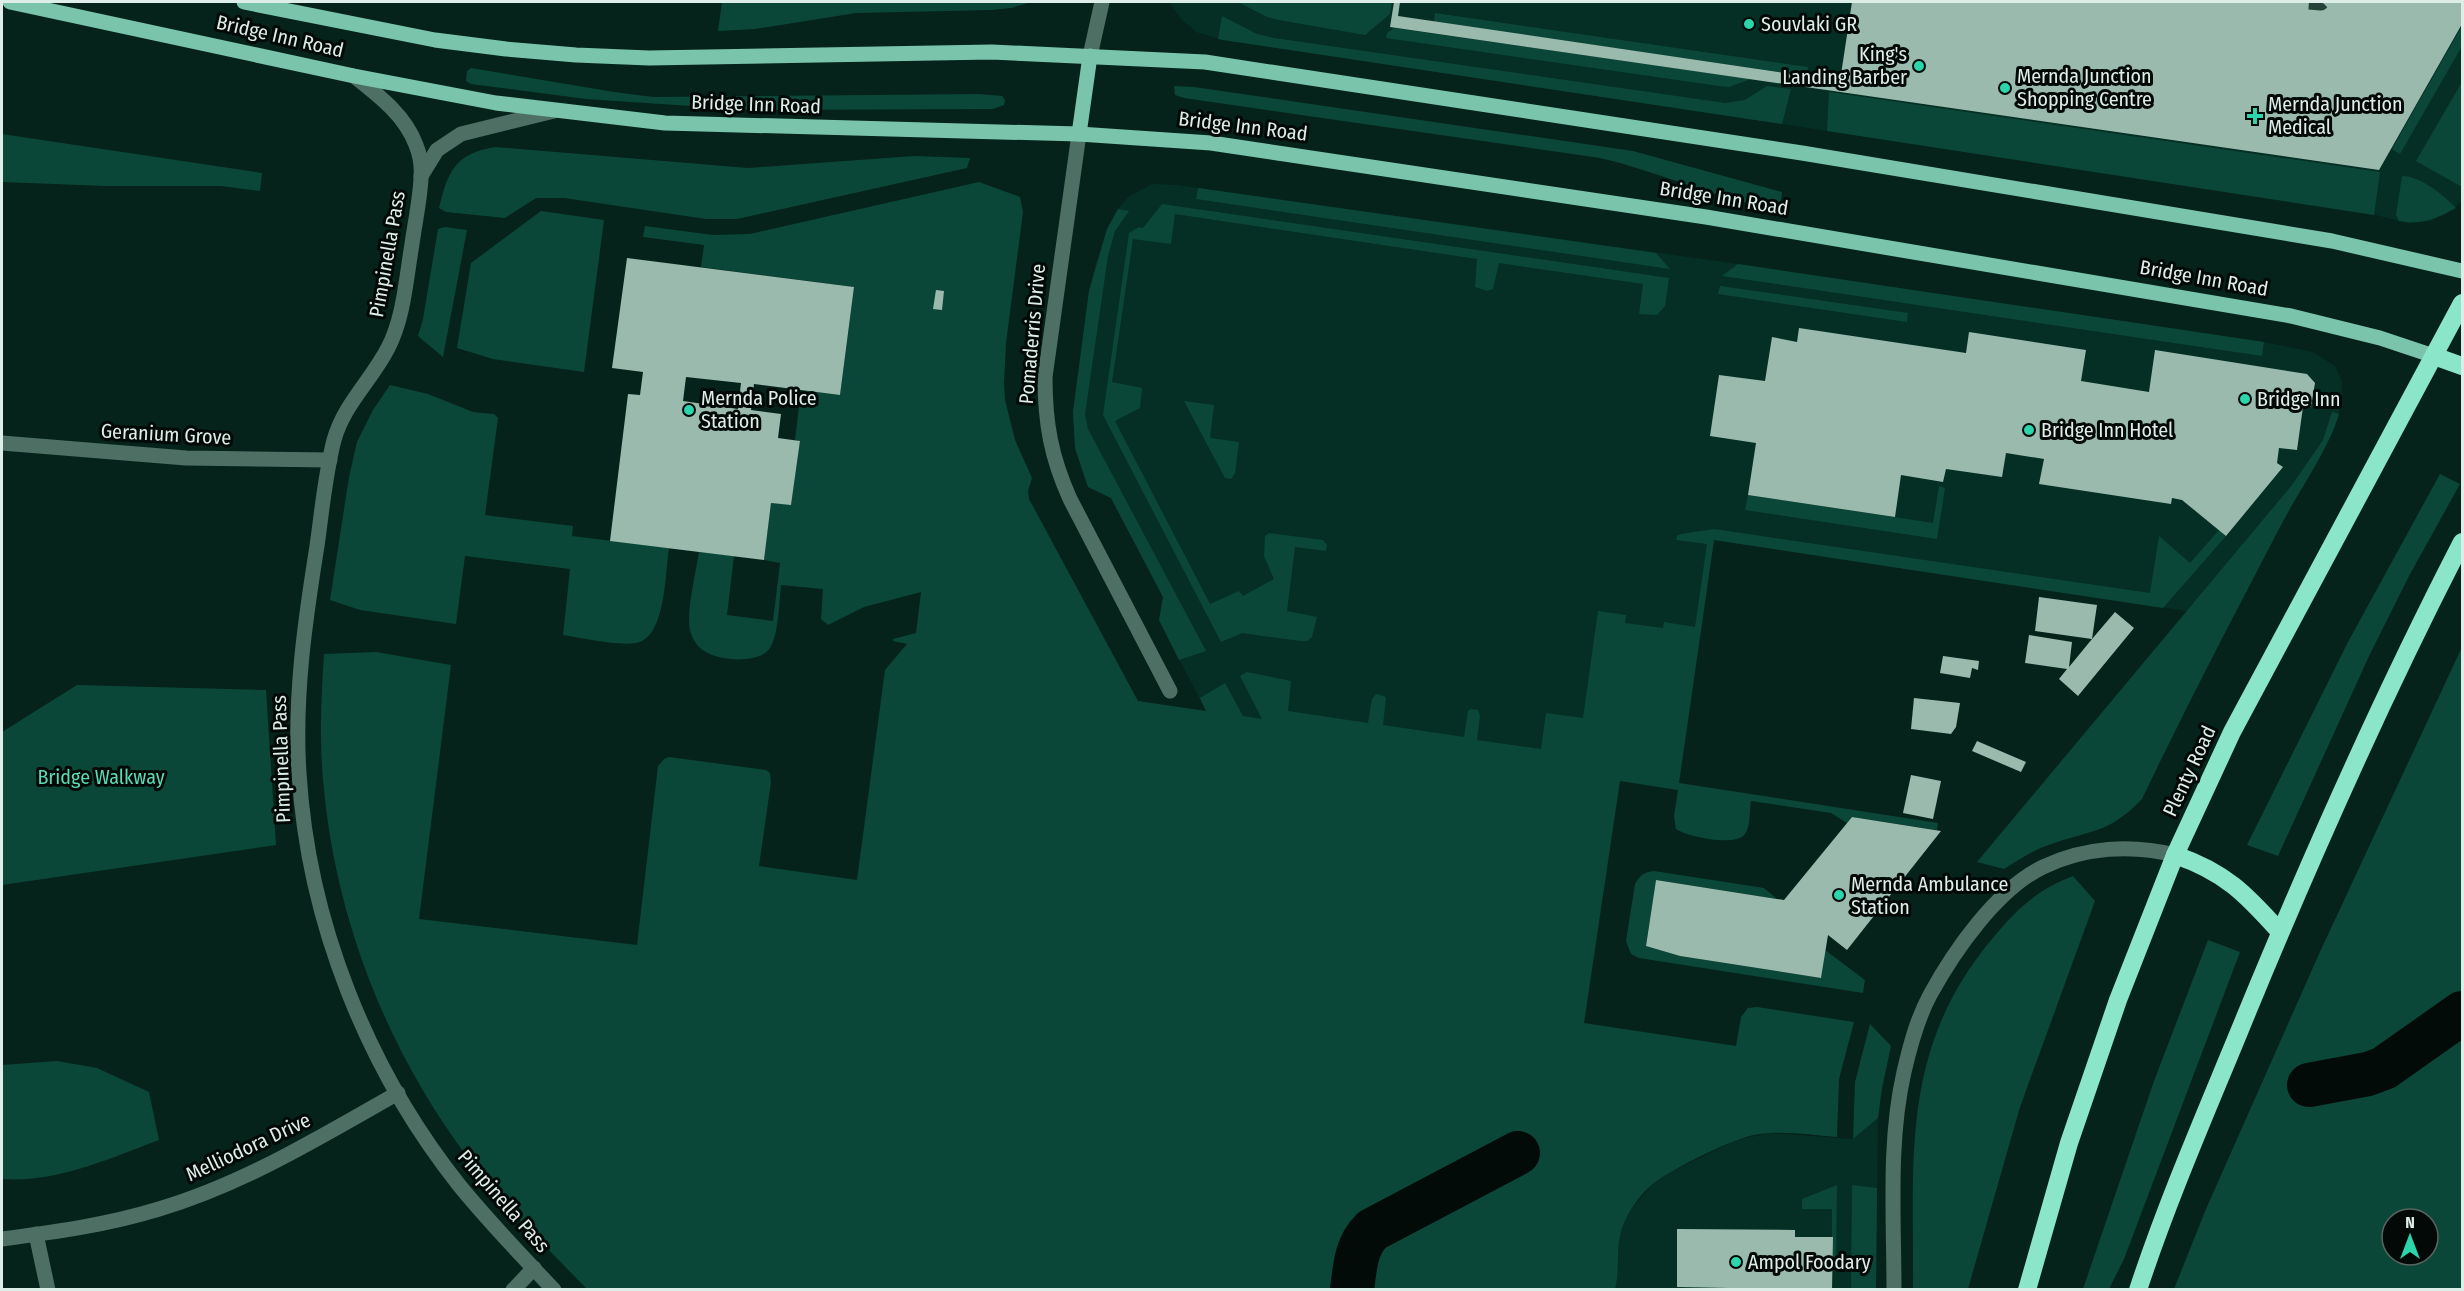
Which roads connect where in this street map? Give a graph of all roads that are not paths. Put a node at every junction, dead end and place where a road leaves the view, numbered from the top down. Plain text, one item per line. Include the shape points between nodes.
1 (10, 2) edge
2 (243, 2) edge
3 (1102, 2) edge
4 (1090, 56) junction
5 (354, 76) junction
6 (556, 110) junction
7 (1078, 134) junction
8 (421, 176) junction
9 (2463, 272) edge
10 (2463, 303) edge
11 (2434, 356) junction
12 (2463, 366) edge
13 (2, 443) edge
14 (330, 460) junction
15 (2462, 543) edge
16 (1170, 691) dead end
17 (2175, 855) junction
18 (2280, 932) junction
19 (398, 1093) junction
20 (36, 1234) junction
21 (2, 1239) edge
22 (534, 1268) junction
23 (48, 1290) edge
24 (513, 1290) edge
25 (554, 1290) edge
26 (1894, 1290) edge
27 (2027, 1290) edge
28 (2138, 1290) edge

1 - 5 main road, Bridge Inn Road
2 - 4 main road, Bridge Inn Road via 435,40 576,55 650,58 992,52
3 - 4 street
4 - 7 main road
4 - 9 main road, Bridge Inn Road via 1205,62 1660,130 2332,241
5 - 6 main road, Bridge Inn Road via 496,103
5 - 8 street, Pimpinella Pass via 393,109 411,133
6 - 7 main road, Bridge Inn Road via 665,123
6 - 8 street, Pimpinella Pass via 460,134 436,150
7 - 11 main road, Bridge Inn Road via 1211,143 1706,217 2290,316
7 - 16 street, Pomaderris Drive via 1045,376 1050,444 1070,499
8 - 14 street, Pimpinella Pass via 398,322 387,351 342,418
10 - 11 highway, Plenty Road
11 - 12 highway, Bridge Inn Road
11 - 17 highway, Plenty Road via 2232,732
13 - 14 street, Geranium Grove via 186,458
14 - 19 street, Pimpinella Pass via 301,663 298,736 302,806 315,884 337,961 372,1046
15 - 18 highway via 2370,731
17 - 18 highway via 2202,864 2227,879
17 - 26 street via 2151,849 2115,848 2043,867 1999,900 1951,962 1921,1016 1904,1073 1895,1159
17 - 27 highway, Plenty Road via 2076,1121
18 - 28 highway via 2176,1185
19 - 20 street, Melliodora Drive via 234,1181 150,1212 86,1228
19 - 22 street, Pimpinella Pass via 458,1184
20 - 21 street, Melliodora Drive
20 - 23 street
22 - 24 street
22 - 25 street, Pimpinella Pass

